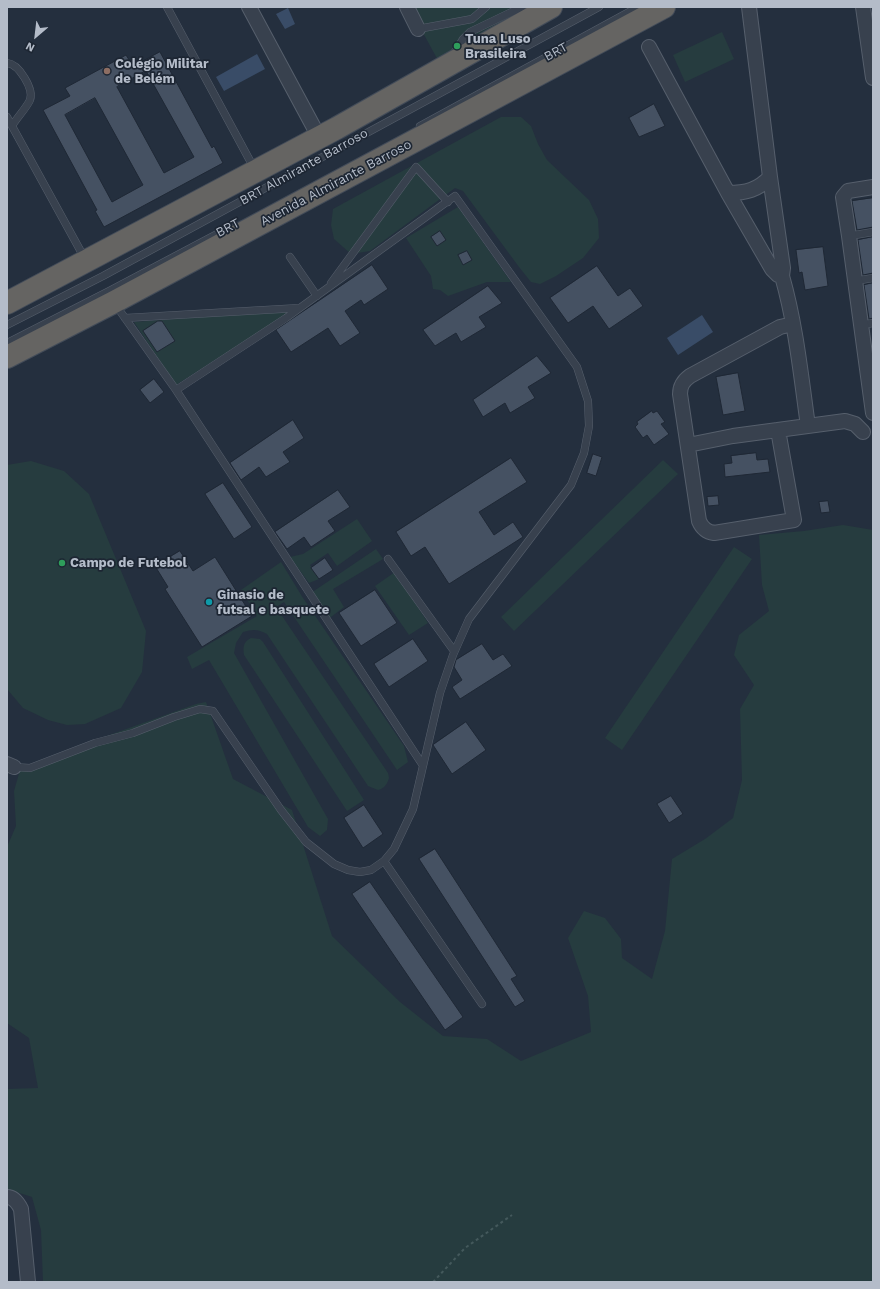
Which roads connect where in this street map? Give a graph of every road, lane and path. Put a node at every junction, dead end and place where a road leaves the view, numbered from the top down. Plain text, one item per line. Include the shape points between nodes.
1 (167, 7) edge
2 (249, 7) edge
3 (406, 7) edge
4 (486, 7) edge
5 (522, 7) edge
6 (551, 7) edge
7 (599, 7) edge
8 (638, 7) edge
9 (664, 7) edge
10 (749, 7) edge
11 (863, 7) edge
12 (457, 22) junction
13 (418, 29) joint
14 (470, 32) junction
15 (649, 47) dead end
16 (7, 63) edge
17 (444, 68) junction
18 (873, 78) edge
19 (7, 117) edge
20 (12, 126) junction
21 (416, 128) dead end
22 (319, 137) junction
23 (256, 172) junction
24 (770, 177) junction
25 (873, 187) edge
26 (728, 193) junction
27 (448, 202) junction
28 (242, 221) dead end
29 (873, 232) edge
30 (850, 236) junction
31 (290, 257) dead end
32 (86, 261) junction
33 (782, 276) junction
34 (873, 278) edge
35 (855, 281) junction
36 (328, 288) junction
37 (316, 296) junction
38 (7, 303) edge
39 (300, 308) junction
40 (120, 310) junction
41 (793, 324) junction
42 (867, 324) edge
43 (7, 325) edge
44 (7, 343) edge
45 (7, 357) edge
46 (870, 369) edge
47 (176, 390) junction
48 (873, 413) edge
49 (808, 426) junction
50 (778, 430) junction
51 (863, 432) dead end
52 (688, 445) junction
53 (388, 559) dead end
54 (454, 651) junction
55 (422, 764) junction
56 (10, 766) edge
57 (384, 861) junction
58 (482, 1004) dead end
59 (7, 1197) edge
60 (512, 1215) dead end
61 (28, 1282) edge
62 (434, 1282) edge

1 - 23 lane
2 - 22 street
3 - 13 street
4 - 12 lane via 472,18
5 - 14 lane
6 - 17 highway
7 - 43 lane, BRT Almirante Barroso via 103,276
8 - 21 lane, BRT
9 - 40 highway, Avenida Almirante Barroso
10 - 24 street
11 - 18 street
12 - 13 lane
12 - 14 lane
14 - 17 lane
15 - 26 street
16 - 20 lane via 17,67 30,91 30,99
17 - 22 highway
19 - 20 lane
20 - 32 lane
22 - 23 highway
23 - 32 highway
24 - 26 street via 762,185 750,190
24 - 33 street
25 - 30 street via 844,194
26 - 33 street via 772,270
27 - 36 lane
27 - 36 lane via 416,167
27 - 54 lane via 456,196 577,367 588,401 589,426 584,453 571,485 469,619
28 - 44 lane, BRT
29 - 30 lane
30 - 35 street
31 - 37 lane
32 - 38 highway
33 - 41 street
34 - 35 lane
35 - 42 street
36 - 37 lane
37 - 39 lane
39 - 40 lane
39 - 47 lane
40 - 45 highway, Avenida Almirante Barroso
40 - 47 lane
41 - 49 street
41 - 52 street via 780,327 690,376 681,385 680,394
42 - 46 street
46 - 48 street
47 - 55 lane
49 - 50 street
49 - 51 street via 845,421 860,427
50 - 52 street
50 - 52 street via 794,520 714,533 706,530 699,521
53 - 54 lane
54 - 55 lane via 440,693
55 - 57 lane via 413,809 394,849
56 - 57 lane via 30,768 174,717 200,709 213,711 306,842 334,864 348,870 371,870
57 - 58 lane
59 - 61 street via 12,1197 21,1209
60 - 62 path via 465,1248

